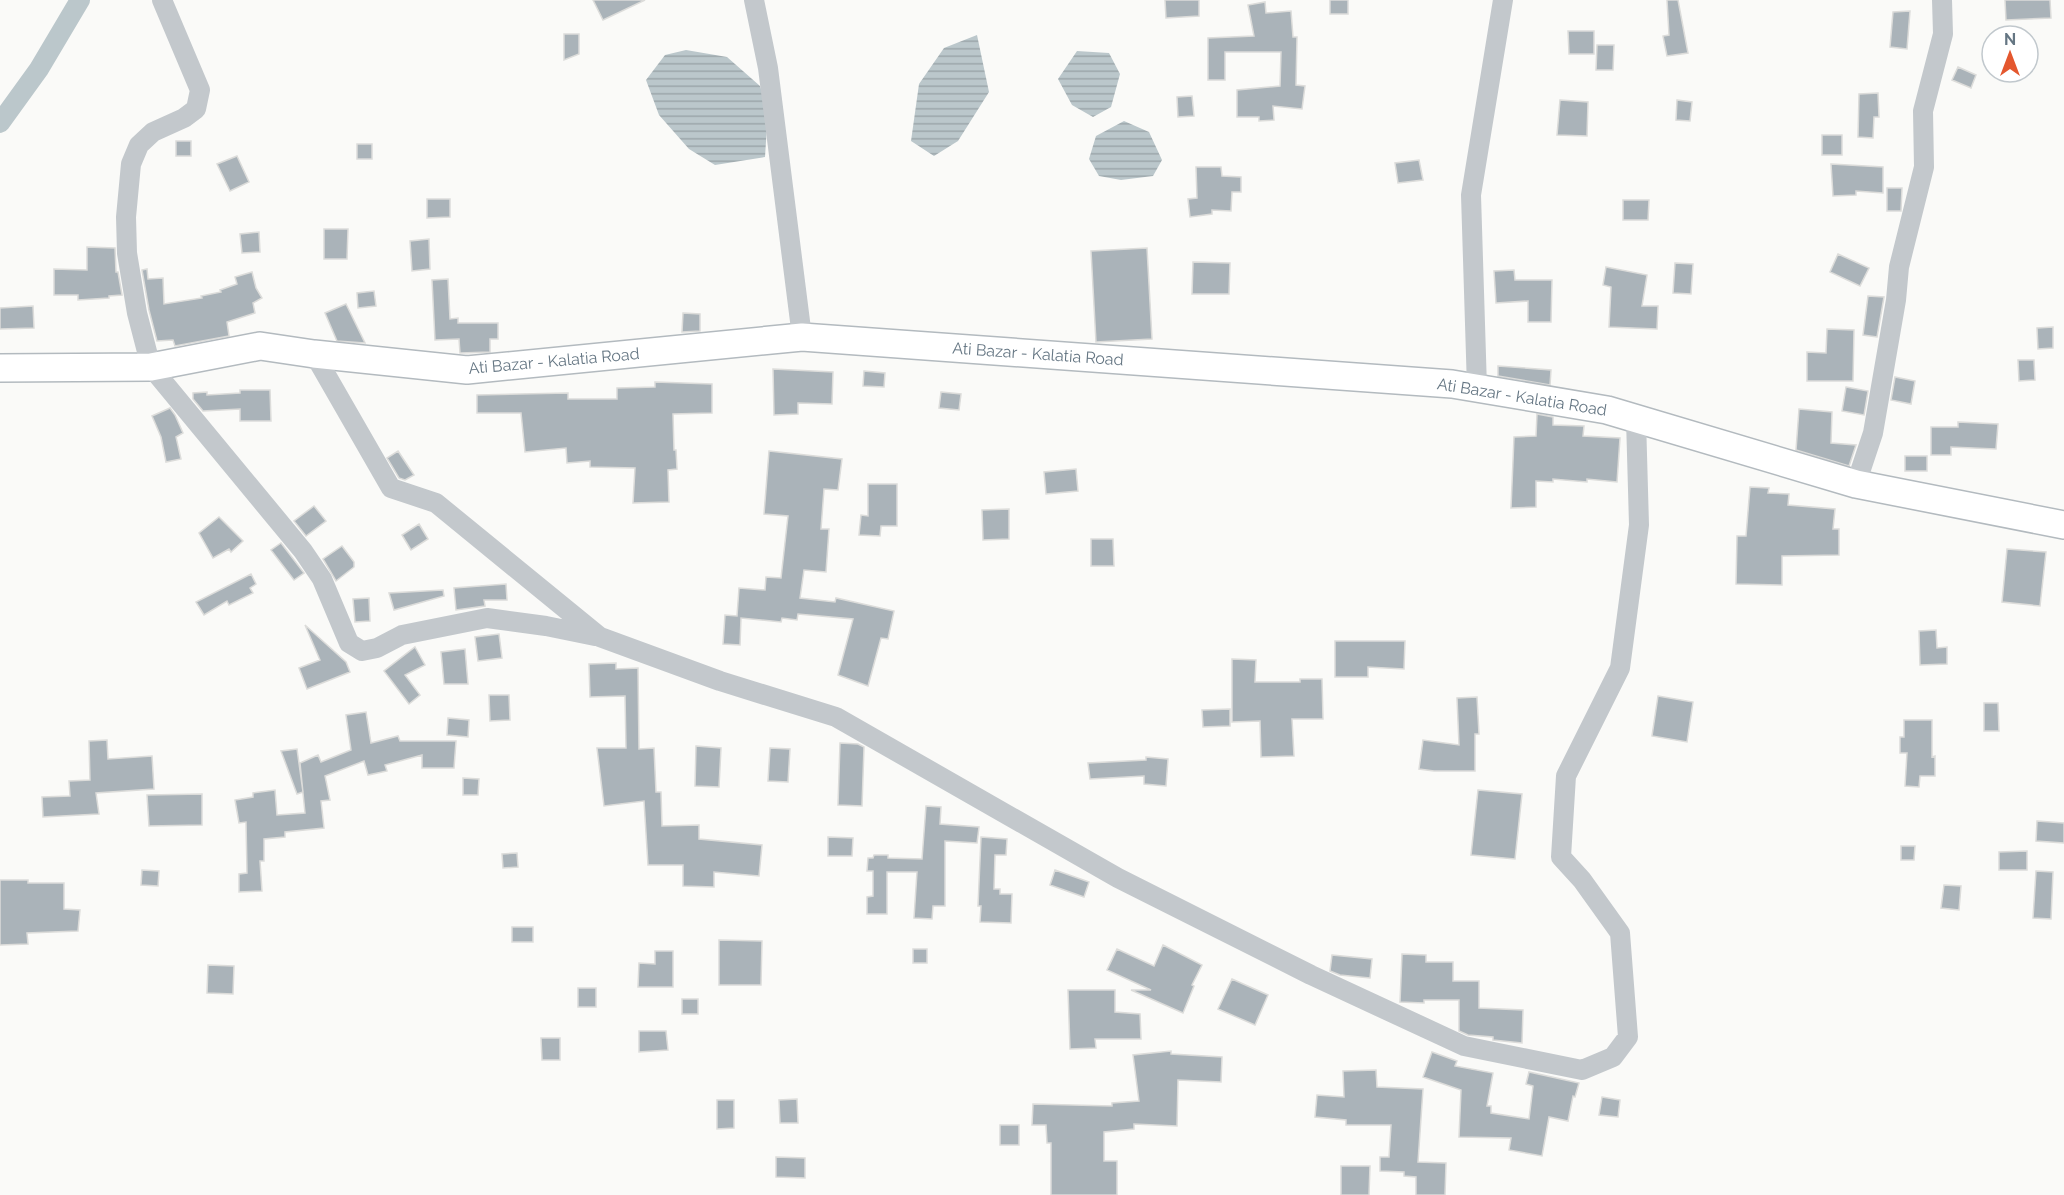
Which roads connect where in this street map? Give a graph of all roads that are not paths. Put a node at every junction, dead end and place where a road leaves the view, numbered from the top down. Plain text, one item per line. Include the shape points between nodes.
1 (162, 0) edge
2 (754, 0) edge
3 (1503, 0) edge
4 (1942, 0) edge
5 (802, 337) junction
6 (314, 354) junction
7 (151, 367) junction
8 (0, 368) edge
9 (1477, 388) junction
10 (1636, 419) junction
11 (1856, 484) junction
12 (2064, 525) edge
13 (600, 637) junction

1 - 7 street via 200,90 196,109 153,132 139,146 131,164 127,253
2 - 5 street via 769,79
3 - 9 street via 1472,195
4 - 11 street via 1943,34 1923,111 1924,167 1899,267 1873,433
5 - 6 main road, Ati Bazar - Kalatia Road via 467,370
5 - 9 main road, Ati Bazar - Kalatia Road
6 - 7 main road, Ati Bazar - Kalatia Road via 260,346
6 - 13 street via 391,488 436,503
7 - 8 main road, Ati Bazar - Kalatia Road
7 - 13 street via 303,551 322,579 349,643 362,651 402,635 487,618
9 - 10 main road, Ati Bazar - Kalatia Road via 1607,410
10 - 11 main road, Ati Bazar - Kalatia Road
10 - 13 street via 1639,525 1620,668 1566,776 1561,857 1620,933 1628,1037 1612,1056 1582,1070 1464,1046 1118,878 836,717 720,681
11 - 12 main road, Ati Bazar - Kalatia Road

